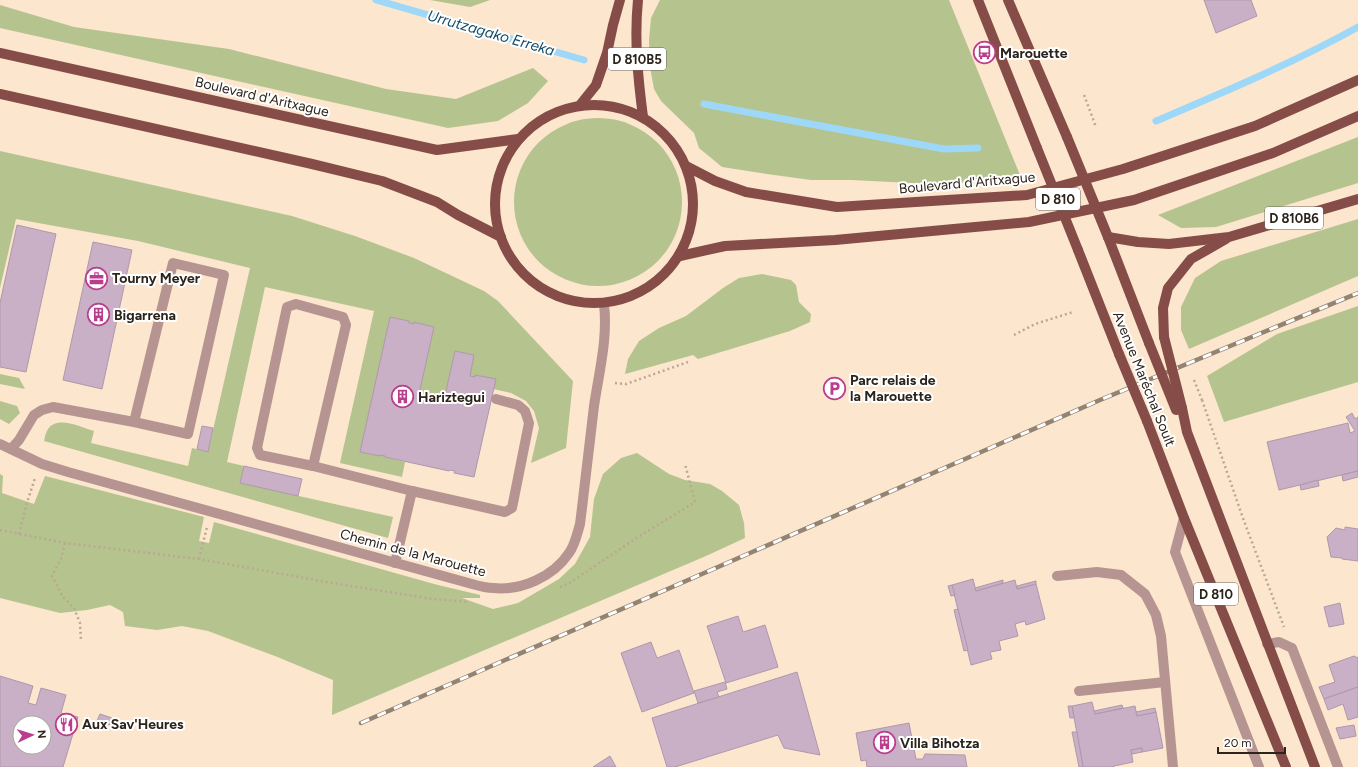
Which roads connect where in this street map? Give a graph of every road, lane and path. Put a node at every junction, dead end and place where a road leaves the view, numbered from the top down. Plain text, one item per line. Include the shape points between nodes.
1 (620, 0) edge
2 (638, 0) edge
3 (978, 0) edge
4 (1008, 0) edge
5 (0, 53) edge
6 (1358, 80) edge
7 (0, 94) edge
8 (1084, 95) dead end
9 (580, 105) junction
10 (1358, 116) edge
11 (643, 117) junction
12 (1096, 126) dead end
13 (518, 139) junction
14 (686, 166) junction
15 (1358, 199) edge
16 (501, 237) junction
17 (1108, 237) junction
18 (1229, 237) junction
19 (680, 256) junction
20 (604, 304) junction
21 (1073, 312) dead end
22 (1014, 335) dead end
23 (688, 362) dead end
24 (610, 383) dead end
25 (496, 399) dead end
26 (1202, 400) dead end
27 (1179, 409) junction
28 (134, 422) junction
29 (1187, 432) joint
30 (0, 444) edge
31 (11, 449) junction
32 (685, 464) dead end
33 (313, 466) junction
34 (35, 479) dead end
35 (412, 491) junction
36 (1184, 518) junction
37 (208, 522) dead end
38 (0, 530) edge
39 (20, 534) junction
40 (65, 543) junction
41 (198, 559) junction
42 (395, 562) junction
43 (1057, 576) dead end
44 (553, 589) dead end
45 (468, 602) dead end
46 (81, 641) dead end
47 (1267, 644) junction
48 (1292, 648) junction
49 (1165, 682) junction
50 (1079, 691) dead end
51 (1173, 767) edge
52 (1259, 767) edge
53 (1286, 767) edge
54 (1315, 767) edge
55 (1338, 767) edge

1 - 9 main road, D 810B5 via 596,85
2 - 11 main road, D 810B5 via 637,52
3 - 36 main road, Avenue Maréchal Soult / D 810, bridge
4 - 17 main road, D 810, bridge
5 - 13 main road, Boulevard d'Aritxague via 437,150
6 - 14 main road, Boulevard d'Aritxague via 1255,126 1123,169 1027,195 837,207 746,192 715,181
7 - 16 main road via 382,181 437,202
8 - 12 path
9 - 11 main road via 613,106
9 - 13 main road via 557,111 536,123
10 - 19 main road via 1273,153 1134,200 1030,222 835,240 732,246
11 - 14 main road via 661,130 675,146
13 - 16 main road via 504,162 496,190 496,218
14 - 19 main road via 692,188 694,211 689,234
15 - 18 main road, D 810B6
16 - 20 main road via 514,264 532,283 554,296 578,303
17 - 18 main road, D 810B6 via 1169,244
17 - 27 main road, D 810, bridge via 1149,343
18 - 27 main road, D 810B6, bridge via 1191,259 1168,288 1163,308 1164,337
19 - 20 main road via 666,274 648,289 627,299
20 - 42 street, Chemin de la Marouette via 605,346 594,406 580,524 570,552 543,577 518,586 493,588
21 - 22 path via 1036,324
23 - 24 path via 626,384
25 - 35 street via 518,405 525,411 529,423 512,508 505,512
26 - 48 path
27 - 29 main road, D 810B6
28 - 28 street via 188,434 224,275 173,263
28 - 31 street via 53,407 34,415
29 - 47 main road, D 810
30 - 31 street, Chemin de la Marouette
31 - 42 street, Chemin de la Marouette via 42,464 68,472
32 - 44 path via 694,502 568,584
33 - 33 street via 260,455 256,448 288,307 296,304 343,317 346,325
33 - 35 street
34 - 39 path
35 - 42 street
36 - 52 street via 1175,552
36 - 53 main road, Avenue Maréchal Soult / D 810
37 - 41 path
38 - 39 path
39 - 40 path
40 - 41 path
40 - 46 path via 52,576 63,597 74,608 80,624
41 - 45 path via 351,587
43 - 49 street via 1097,572 1121,575 1145,594 1156,615 1161,636
47 - 48 street via 1279,642
47 - 54 main road, D 810
48 - 55 street
49 - 50 street
49 - 51 street

